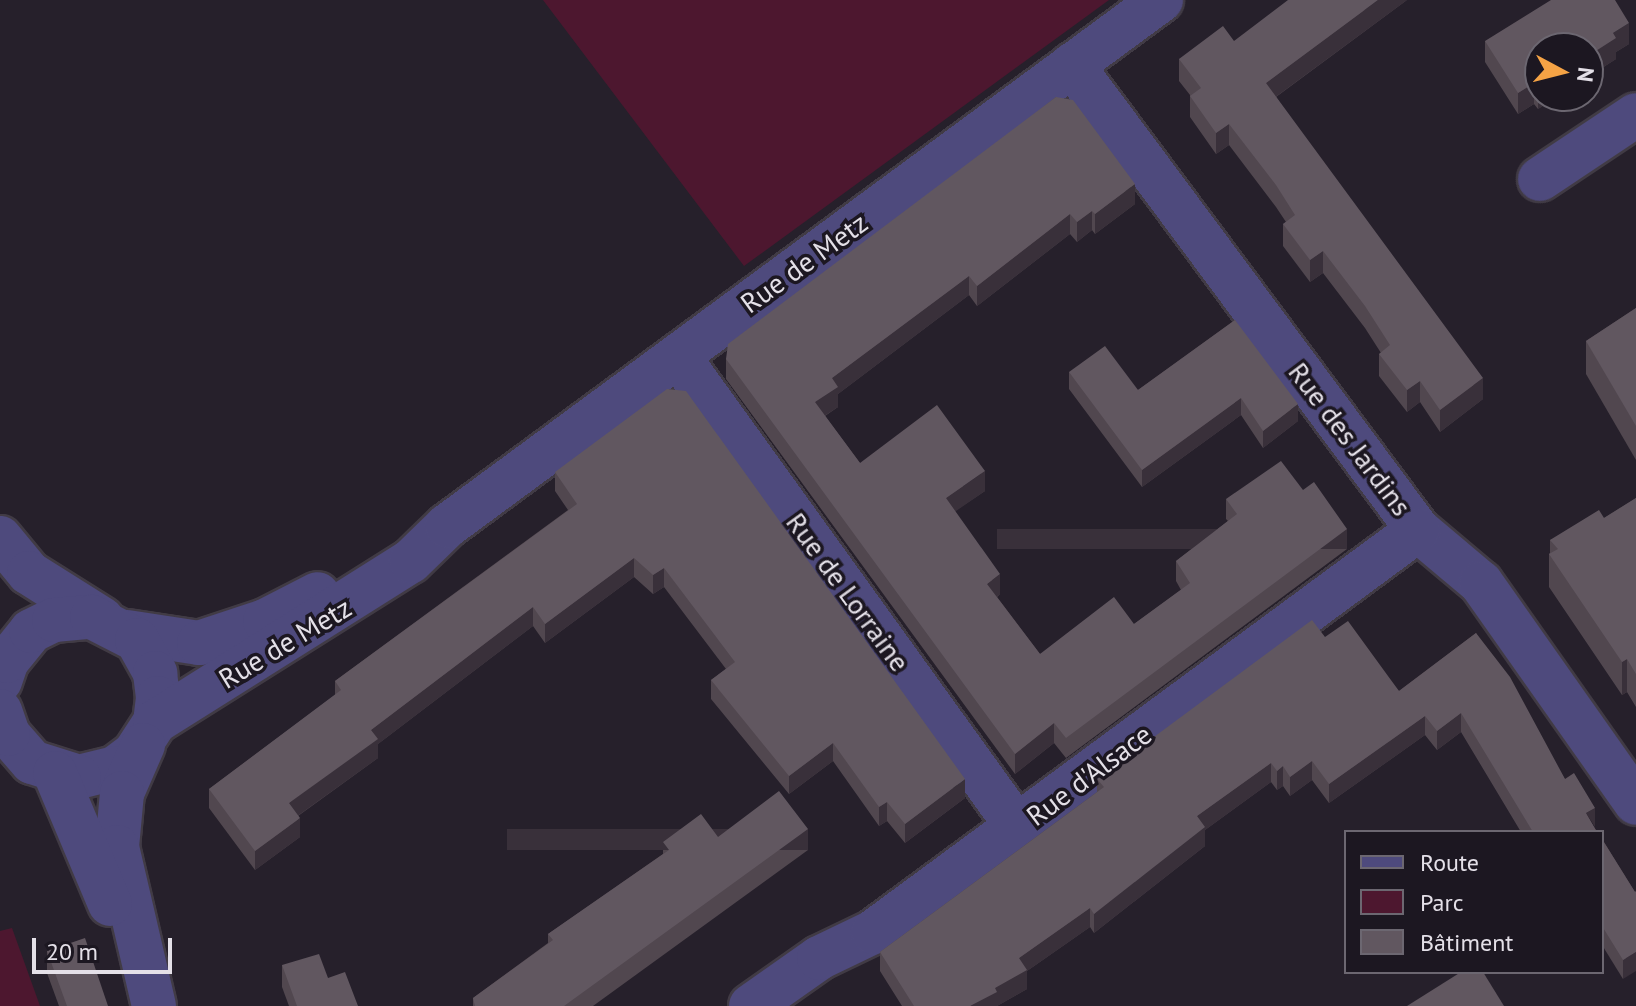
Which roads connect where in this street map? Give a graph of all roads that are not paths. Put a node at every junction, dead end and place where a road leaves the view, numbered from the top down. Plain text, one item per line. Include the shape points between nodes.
1 (1161, 0) edge
2 (1072, 65) junction
3 (1636, 115) edge
4 (1540, 179) dead end
5 (678, 356) junction
6 (447, 526) junction
7 (1418, 530) junction
8 (0, 538) edge
9 (116, 626) junction
10 (1, 673) edge
11 (149, 733) junction
12 (0, 769) edge
13 (49, 771) junction
14 (1636, 803) edge
15 (1018, 828) junction
16 (153, 1006) edge
17 (751, 1006) edge

1 - 2 street, Rue de Metz
2 - 5 street, Rue de Metz
2 - 7 street, Rue des Jardins
3 - 4 street
5 - 6 street, Rue de Metz
5 - 15 street, Rue de Lorraine
6 - 9 street, Rue de Metz via 228,636 178,643
6 - 11 street, Rue de Metz via 363,595
7 - 14 street, Rue des Jardins via 1453,554 1481,583
7 - 15 street, Rue d'Alsace
8 - 9 street via 29,573
9 - 10 street via 79,616 54,620 31,631
9 - 11 street via 155,673
10 - 13 street via 14,744
11 - 13 street via 104,772
11 - 16 street via 122,793 117,847
12 - 13 street
13 - 16 street
15 - 17 street, Rue d'Alsace via 873,932 819,958

